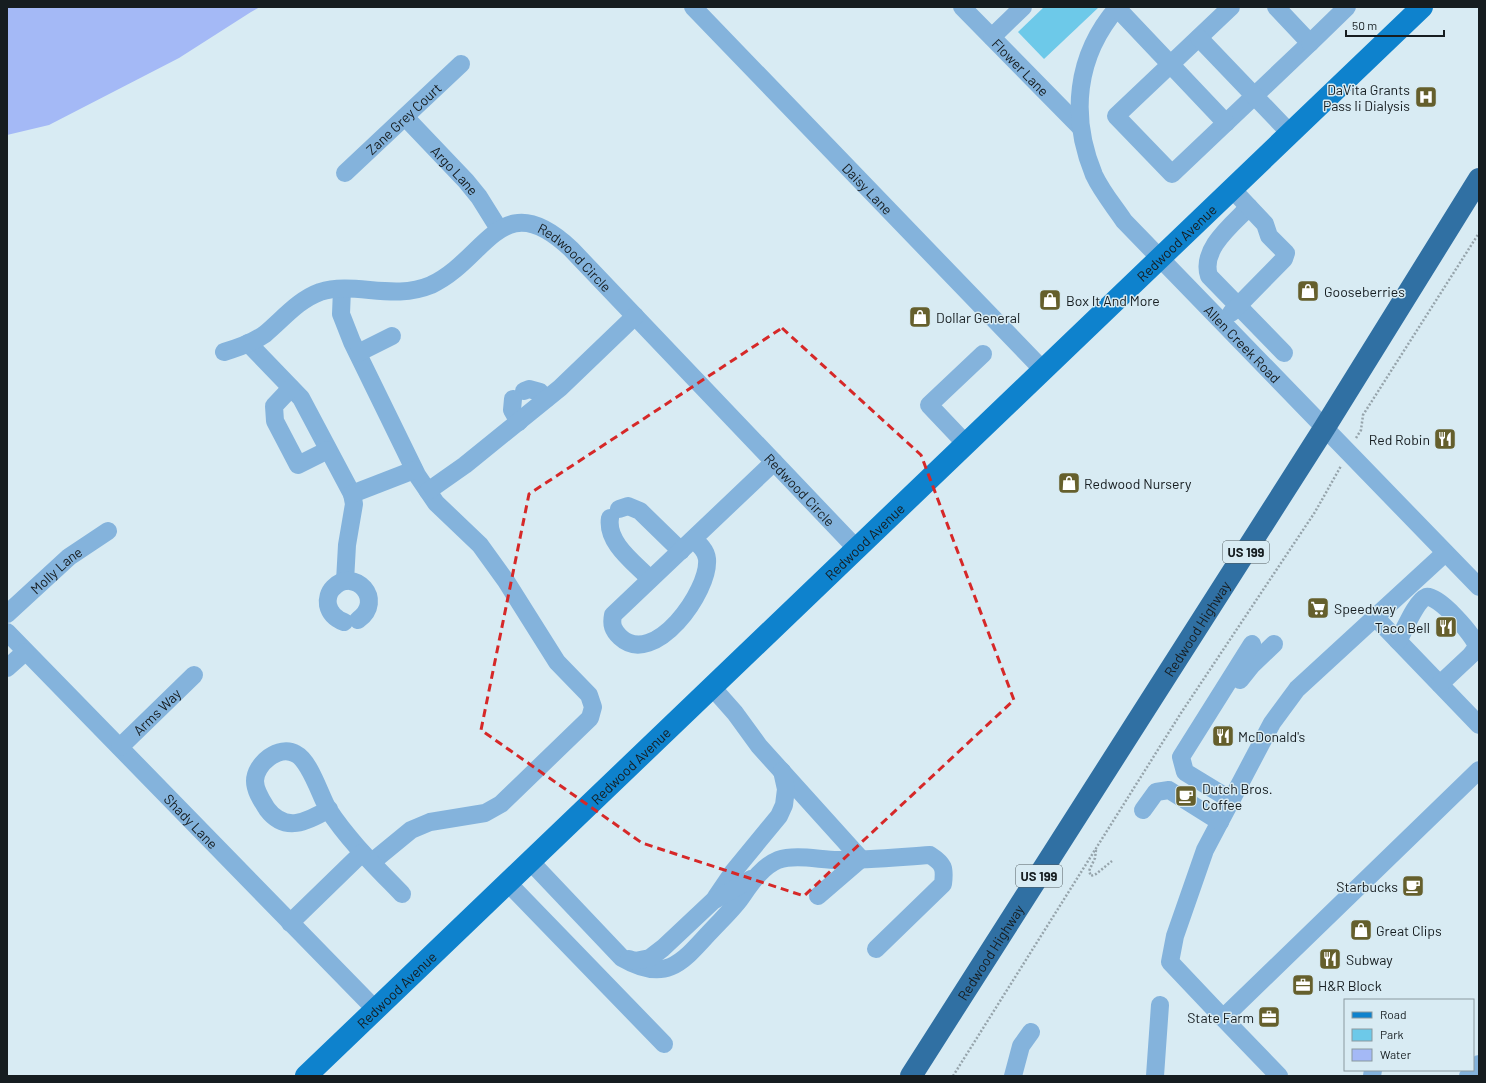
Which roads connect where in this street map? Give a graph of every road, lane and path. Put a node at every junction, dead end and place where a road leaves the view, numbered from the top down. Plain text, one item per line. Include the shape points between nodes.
1 (693, 7) edge
2 (962, 7) edge
3 (1023, 7) edge
4 (1117, 7) edge
5 (1231, 7) edge
6 (1276, 7) edge
7 (1347, 7) edge
8 (1422, 7) edge
9 (992, 37) junction
10 (1199, 38) junction
11 (1310, 43) junction
12 (461, 64) dead end
13 (1171, 64) junction
14 (1254, 96) junction
15 (405, 117) junction
16 (1226, 123) junction
17 (1080, 127) junction
18 (1290, 133) junction
19 (345, 173) dead end
20 (1479, 179) edge
21 (1232, 190) junction
22 (1249, 207) junction
23 (499, 229) junction
24 (1479, 233) edge
25 (1160, 259) junction
26 (342, 290) junction
27 (1238, 305) junction
28 (635, 316) junction
29 (1222, 322) junction
30 (392, 336) dead end
31 (248, 343) junction
32 (224, 352) dead end
33 (358, 353) junction
34 (1284, 353) dead end
35 (983, 354) dead end
36 (1043, 370) junction
37 (291, 388) junction
38 (546, 399) junction
39 (519, 422) junction
40 (1325, 427) junction
41 (966, 444) junction
42 (328, 450) junction
43 (1349, 452) junction
44 (774, 462) junction
45 (414, 470) junction
46 (428, 491) junction
47 (352, 494) junction
48 (108, 531) dead end
49 (687, 545) junction
50 (856, 548) junction
51 (1446, 553) junction
52 (650, 579) junction
53 (344, 581) junction
54 (1479, 587) edge
55 (7, 614) edge
56 (1376, 618) junction
57 (7, 632) edge
58 (1398, 641) junction
59 (1252, 644) dead end
60 (1274, 644) dead end
61 (25, 652) junction
62 (7, 668) edge
63 (194, 675) dead end
64 (1440, 684) junction
65 (712, 686) junction
66 (1479, 725) edge
67 (1190, 744) junction
68 (120, 747) junction
69 (1479, 770) edge
70 (782, 771) junction
71 (1231, 800) junction
72 (329, 809) dead end
73 (1143, 810) dead end
74 (1220, 822) junction
75 (1096, 848) junction
76 (367, 858) junction
77 (861, 859) junction
78 (530, 861) junction
79 (1112, 861) dead end
80 (756, 876) junction
81 (507, 882) junction
82 (402, 894) dead end
83 (818, 896) dead end
84 (713, 901) junction
85 (290, 923) junction
86 (876, 949) dead end
87 (622, 958) junction
88 (1160, 1005) dead end
89 (375, 1009) junction
90 (1223, 1018) junction
91 (1031, 1032) dead end
92 (664, 1044) dead end
93 (1158, 1075) edge
94 (306, 1076) edge
95 (911, 1076) edge
96 (953, 1076) edge
97 (1013, 1076) edge
98 (1279, 1076) edge

1 - 36 street, Daisy Lane
2 - 9 street, Flower Lane
3 - 9 street
4 - 13 street
4 - 17 street, Allen Creek Road via 1106,21 1086,63 1078,108
5 - 10 street
6 - 11 street
7 - 11 street
8 - 18 main road, Redwood Avenue
9 - 17 street, Flower Lane
10 - 13 street
10 - 14 street
11 - 14 street
12 - 15 street, Zane Grey Court
13 - 16 street
13 - 16 street via 1116,116 1172,174
14 - 16 street
14 - 18 street
15 - 19 street, Zane Grey Court
15 - 23 street, Argo Lane via 466,181
17 - 25 street, Allen Creek Road via 1095,176 1103,191 1124,221
18 - 21 main road, Redwood Avenue
20 - 40 highway, Redwood Highway / US 199
21 - 22 street
21 - 25 main road, Redwood Avenue
22 - 27 street via 1222,235 1206,268 1209,276
22 - 27 street via 1265,224 1268,236 1286,253 1284,259
23 - 26 street, Redwood Circle via 454,269 431,284 414,290 394,292
23 - 28 street, Redwood Circle via 507,225 524,223 550,231 571,249
24 - 43 path via 1363,415 1361,430
25 - 29 street, Allen Creek Road
25 - 36 main road, Redwood Avenue
26 - 31 street, Redwood Circle via 321,292 306,298 264,334
26 - 33 street via 341,314
27 - 29 street
27 - 34 street
28 - 38 street
28 - 44 street, Redwood Circle
29 - 40 street, Allen Creek Road
30 - 33 street
31 - 32 street, Redwood Circle
31 - 37 street
33 - 45 street
35 - 41 street via 928,405
36 - 41 main road, Redwood Avenue
37 - 42 street via 301,398
37 - 42 street via 274,406 275,421 298,465
38 - 39 street
38 - 39 street via 540,392 530,389 518,395 512,410
39 - 46 street
40 - 43 street, Allen Creek Road
40 - 95 highway, Redwood Highway / US 199
41 - 50 main road, Redwood Avenue
42 - 47 street
43 - 51 street, Allen Creek Road
43 - 75 path via 1315,512 1181,713
44 - 49 street
44 - 50 street, Redwood Circle
45 - 46 street
45 - 47 street
46 - 76 street via 480,545 557,662 589,695 593,707 590,718 501,804 485,813 430,822 410,830
47 - 53 street via 354,504
48 - 55 street, Molly Lane via 69,557
49 - 52 street
49 - 52 street via 640,511 628,506 614,514 608,527 614,541
49 - 52 street via 702,547 707,557 701,587 692,604 660,638 640,645 630,644 614,630 611,623 612,615
50 - 65 main road, Redwood Avenue
51 - 54 street, Allen Creek Road
51 - 56 street
53 - 53 street via 357,583 367,592 369,598 367,611 351,621 332,615 328,602 332,588
56 - 58 street
56 - 71 street via 1297,689 1272,723
57 - 61 street, Shady Lane
58 - 64 street
58 - 64 street via 1420,601 1427,597 1439,601 1459,621 1476,641 1477,646
59 - 67 street
60 - 67 street via 1252,665 1233,689 1204,734
61 - 62 street
61 - 68 street, Shady Lane
63 - 68 street, Arms Way
64 - 66 street
65 - 70 street
65 - 78 main road, Redwood Avenue
67 - 71 street via 1181,758 1186,772
68 - 85 street, Shady Lane
69 - 90 street
70 - 77 street
70 - 84 street via 786,789 784,805 779,816
71 - 74 street
72 - 76 street
73 - 74 street via 1156,792 1169,790
74 - 90 street via 1206,850 1175,936 1170,962
75 - 79 path via 1089,871 1091,876
75 - 96 path
76 - 82 street
76 - 85 street
77 - 80 street via 787,858 776,861
77 - 83 street
77 - 86 street via 930,855 940,861 944,871 943,884
78 - 81 main road, Redwood Avenue
78 - 87 street
80 - 84 street
80 - 87 street via 739,900 685,959 672,967 637,967
81 - 89 main road, Redwood Avenue
81 - 92 street
84 - 87 street via 650,958
85 - 89 street, Shady Lane
88 - 93 street
89 - 94 main road, Redwood Avenue
90 - 98 street
91 - 97 street via 1021,1046

